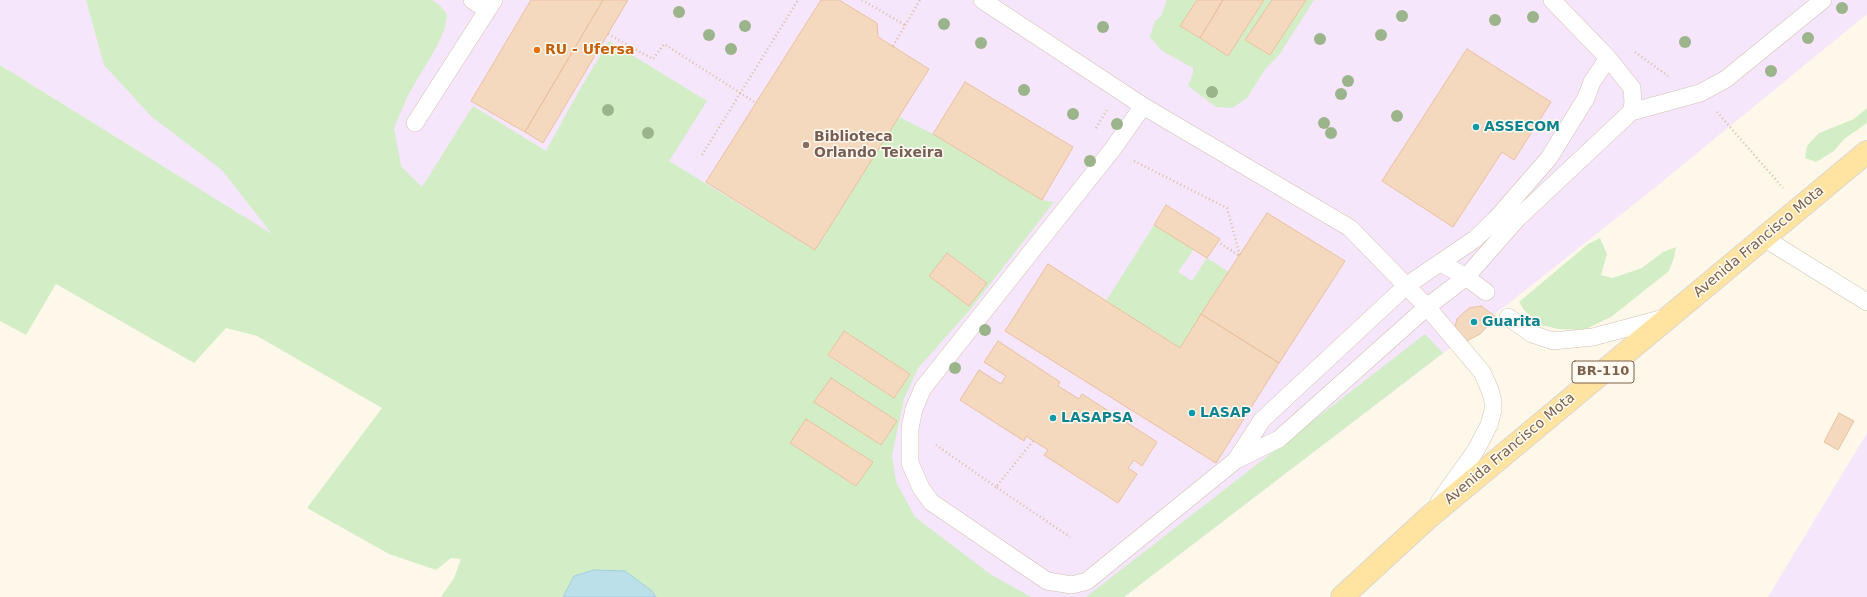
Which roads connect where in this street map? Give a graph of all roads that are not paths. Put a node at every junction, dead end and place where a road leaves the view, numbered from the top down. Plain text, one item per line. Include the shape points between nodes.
1 (472, 0) edge
2 (982, 0) edge
3 (1552, 0) edge
4 (1823, 0) edge
5 (490, 5) edge
6 (1608, 58) junction
7 (1143, 106) junction
8 (1630, 112) junction
9 (415, 123) dead end
10 (1867, 152) edge
11 (1764, 238) junction
12 (1441, 263) junction
13 (1466, 277) junction
14 (1406, 286) junction
15 (1486, 292) dead end
16 (1867, 302) edge
17 (1427, 308) junction
18 (1670, 316) junction
19 (1508, 317) dead end
20 (1236, 460) junction
21 (1429, 516) junction
22 (1342, 597) edge

1 - 5 lane
2 - 7 lane
3 - 6 lane
4 - 8 lane via 1726,79 1700,93
5 - 9 lane
6 - 8 lane via 1632,88 1633,103
6 - 12 lane via 1567,129 1541,167 1475,239
7 - 14 lane via 1350,228
7 - 20 lane via 1112,150 923,388 914,409 910,428 910,463 914,475 931,502 1047,581 1072,585 1087,581
8 - 13 lane via 1518,218
10 - 11 main road, Avenida Francisco Mota / BR-110
11 - 16 lane
11 - 18 main road, Avenida Francisco Mota / BR-110
12 - 13 lane
12 - 14 lane
13 - 15 lane
13 - 17 lane
14 - 17 lane
14 - 20 lane via 1262,420
17 - 20 lane via 1279,439
17 - 21 lane via 1482,372 1493,401 1489,425 1476,450
18 - 19 lane via 1593,337 1553,341 1532,334
18 - 21 main road, Avenida Francisco Mota / BR-110
21 - 22 main road, Avenida Francisco Mota / BR-110

